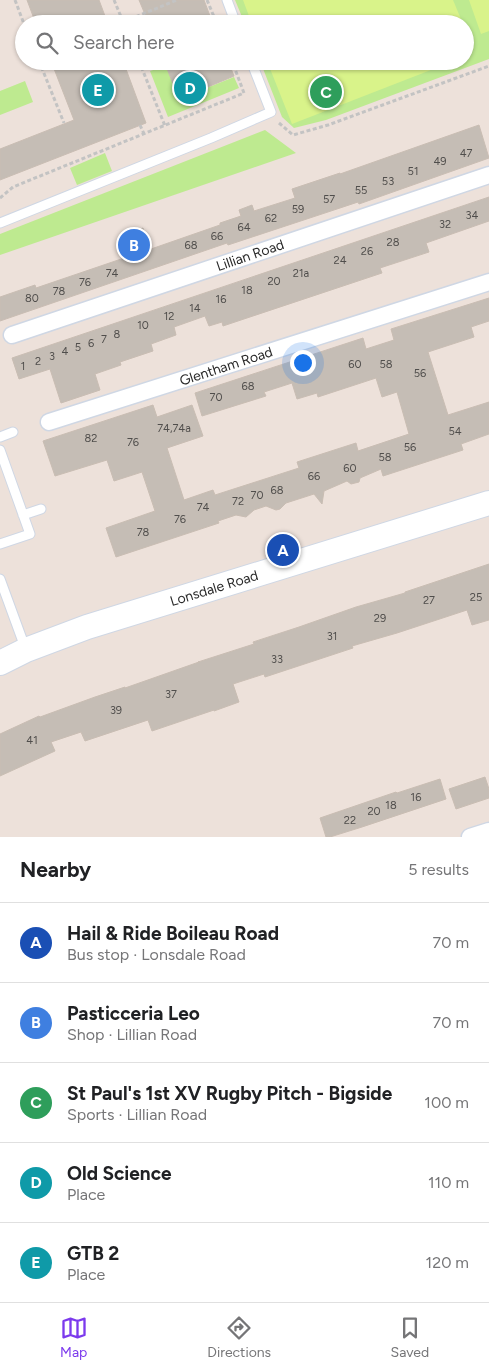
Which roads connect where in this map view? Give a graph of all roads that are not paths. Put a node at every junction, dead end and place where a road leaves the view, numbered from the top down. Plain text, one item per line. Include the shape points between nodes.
1 (227, 0) edge
2 (233, 15) edge
3 (255, 70) edge
4 (489, 175) edge
5 (0, 223) edge
6 (489, 282) edge
7 (12, 335) dead end
8 (49, 422) dead end
9 (13, 432) dead end
10 (0, 437) edge
11 (0, 450) edge
12 (489, 503) edge
13 (41, 508) dead end
14 (23, 515) junction
15 (0, 544) edge
16 (0, 579) edge
17 (26, 650) junction
18 (0, 663) edge
19 (489, 831) edge
20 (470, 837) edge

1 - 2 lane
3 - 5 lane via 271,112
4 - 7 street, Lillian Road
6 - 8 street, Glentham Road
9 - 10 lane
11 - 14 lane
12 - 17 main road, Lonsdale Road via 87,627
13 - 14 lane
14 - 15 lane via 30,534
16 - 17 lane
17 - 18 main road, Lonsdale Road
19 - 20 street

